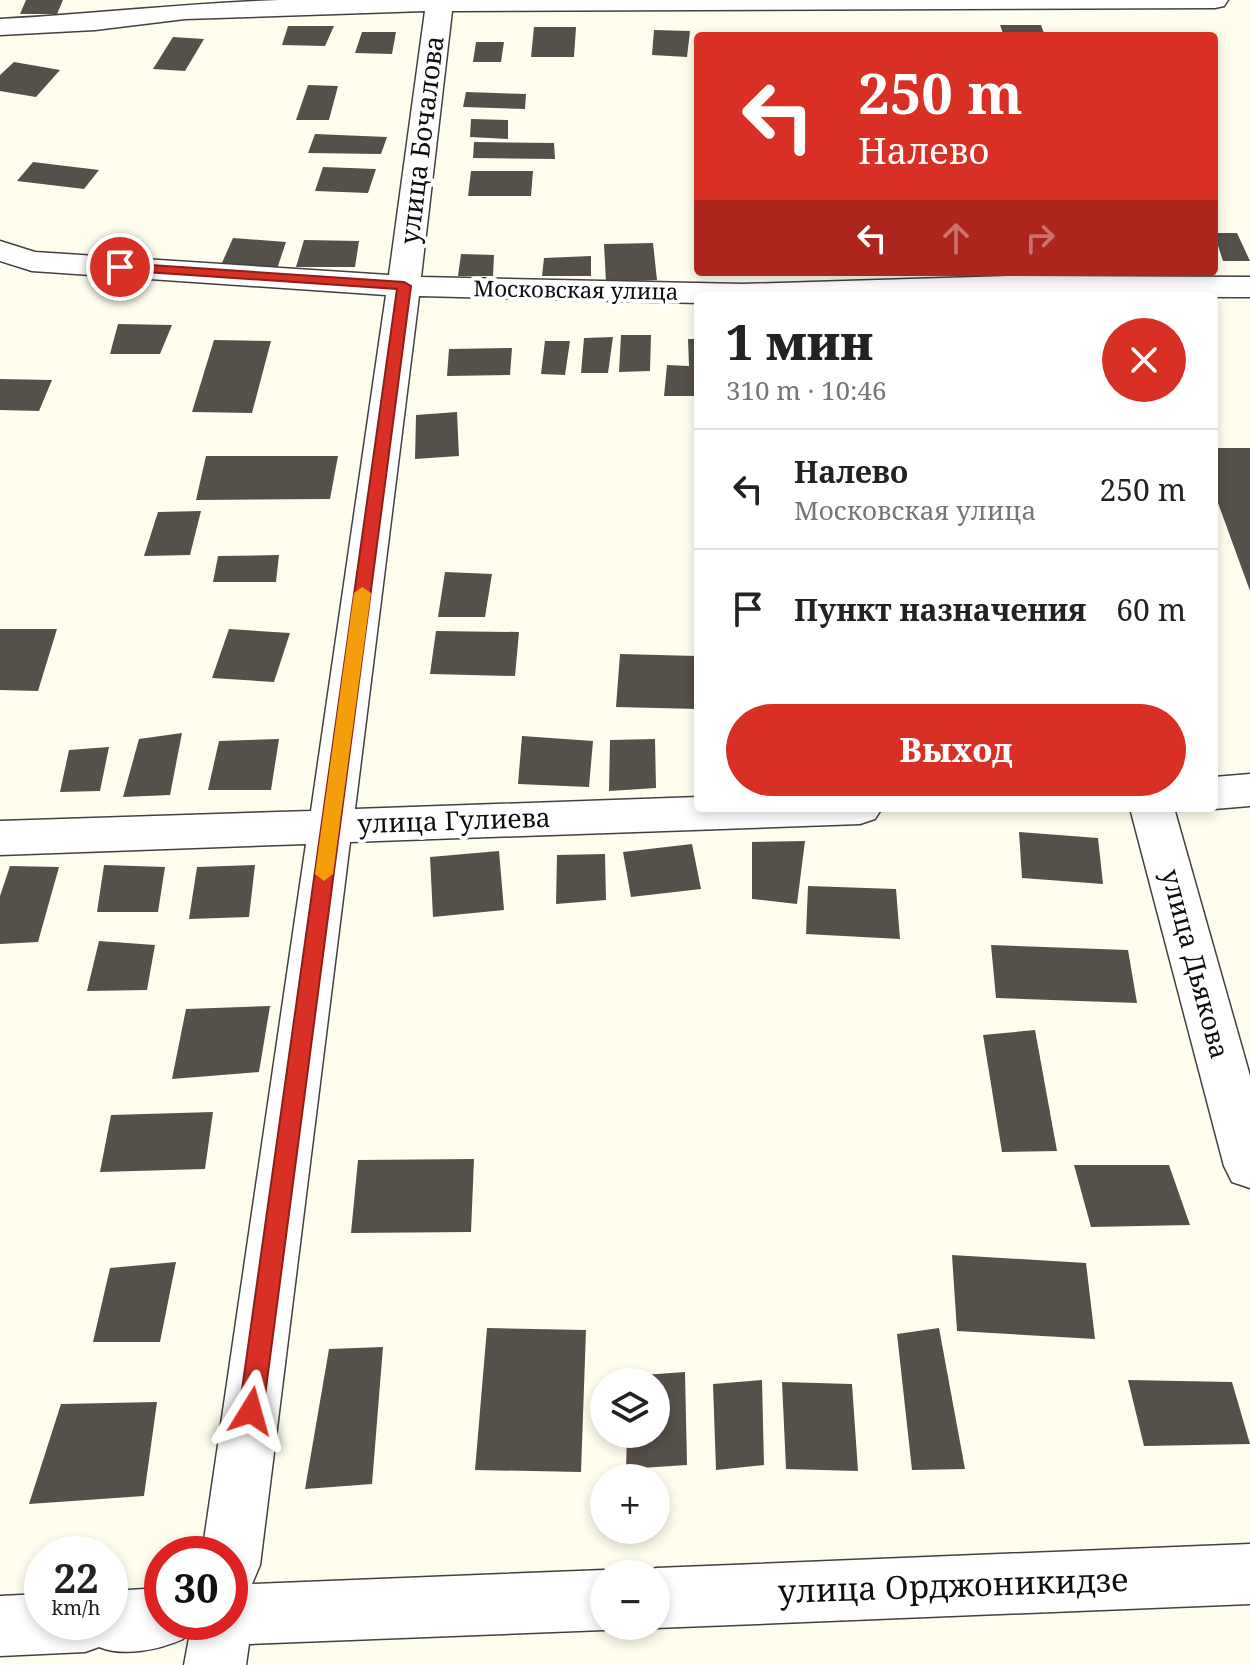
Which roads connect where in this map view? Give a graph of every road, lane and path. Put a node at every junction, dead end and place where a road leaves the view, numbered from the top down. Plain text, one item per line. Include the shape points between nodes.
1 (1215, 0) edge
2 (439, 1) edge
3 (953, 9) edge
4 (0, 27) edge
5 (0, 251) edge
6 (1009, 285) edge
7 (404, 286) junction
8 (1250, 287) edge
9 (802, 292) edge
10 (694, 293) edge
11 (1250, 790) edge
12 (1218, 793) edge
13 (728, 812) edge
14 (1153, 812) edge
15 (331, 824) junction
16 (0, 838) edge
17 (1250, 1166) edge
18 (234, 1536) edge
19 (1250, 1574) edge
20 (670, 1597) edge
21 (590, 1601) edge
22 (248, 1614) edge
23 (24, 1625) edge
24 (0, 1626) edge
25 (219, 1640) edge
26 (215, 1665) edge

1 - 3 street
2 - 3 street
2 - 4 street via 185,11
2 - 7 street, улица Бочалова
5 - 7 street, Московская улица via 32,261
6 - 8 street, Московская улица
6 - 9 street, Московская улица
7 - 10 street, Московская улица
7 - 15 street, улица Бочалова
11 - 12 street
13 - 15 street, улица Гулиева
14 - 17 street, улица Дьякова
15 - 16 street, улица Гулиева
15 - 18 street, улица Бочалова
19 - 20 street, улица Орджоникидзе
21 - 22 street
23 - 24 street
25 - 26 street

